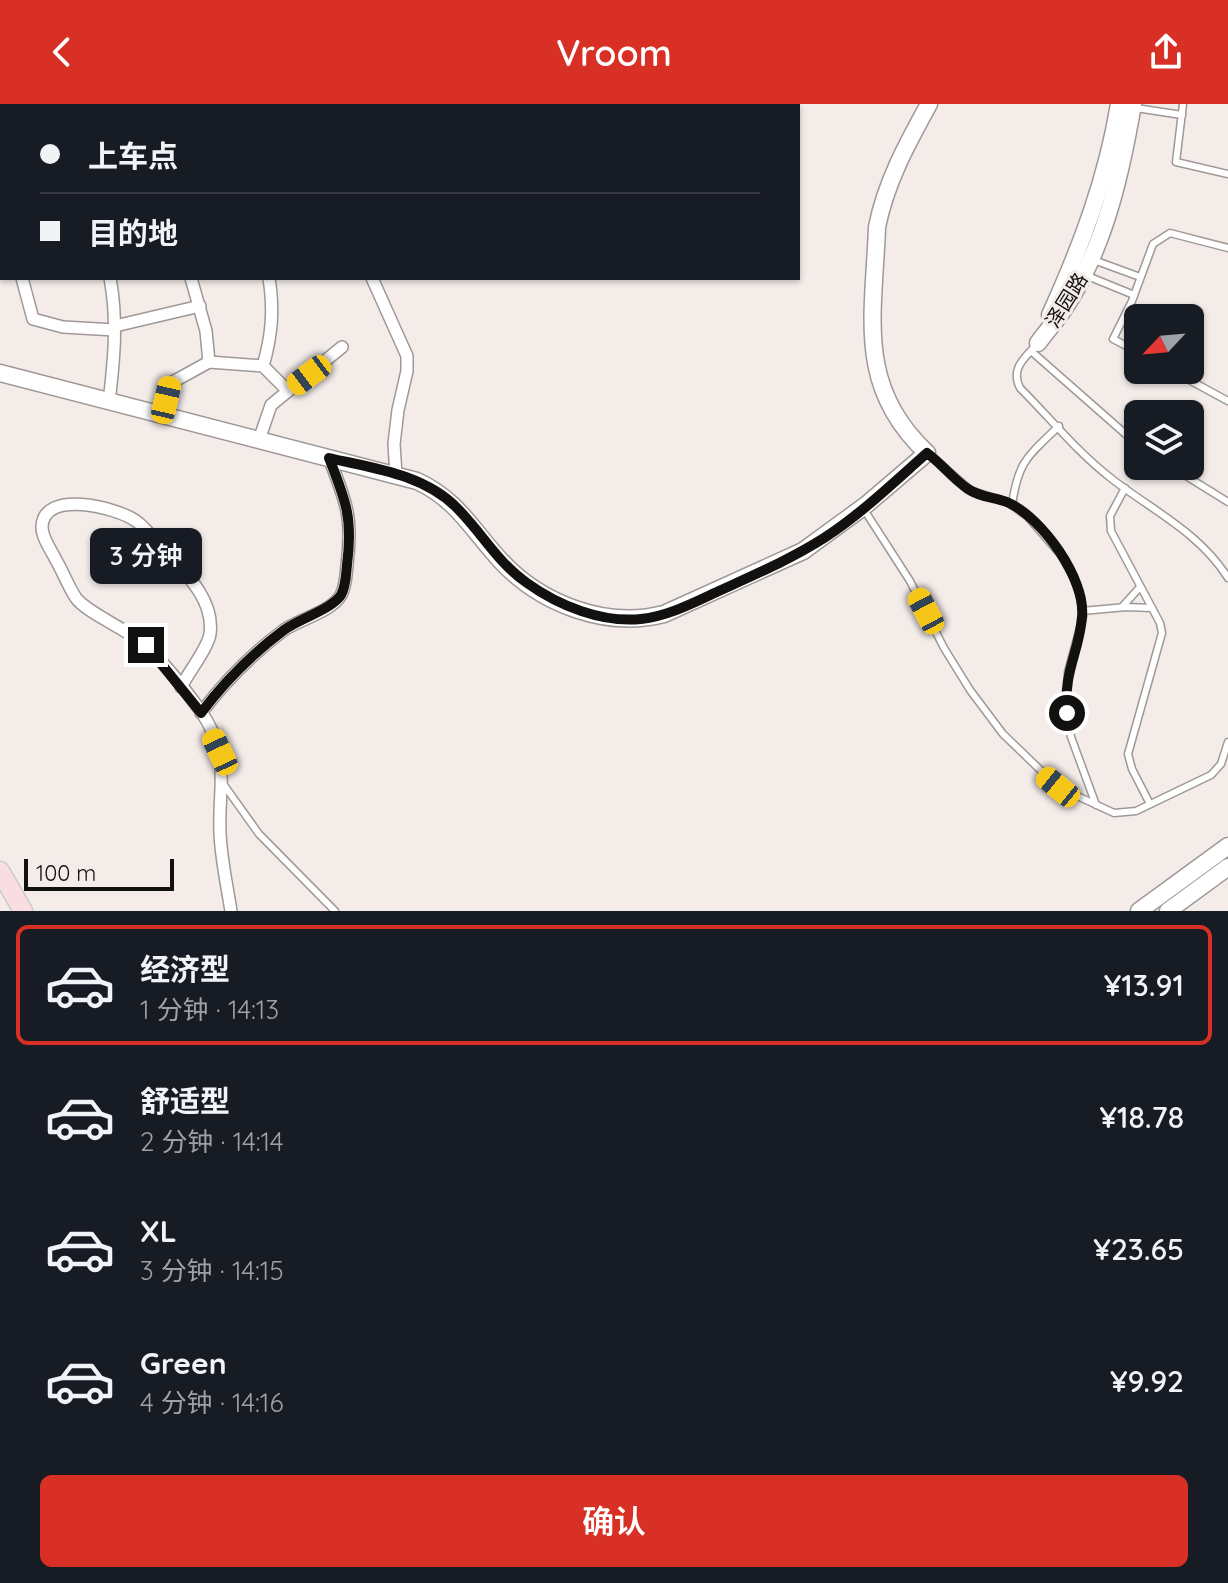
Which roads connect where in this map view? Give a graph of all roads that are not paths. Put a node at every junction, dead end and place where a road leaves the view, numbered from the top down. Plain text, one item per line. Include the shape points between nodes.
1 (929, 104) edge
2 (1183, 104) edge
3 (1128, 105) edge
4 (1182, 115) junction
5 (1228, 174) edge
6 (1228, 248) edge
7 (1090, 258) junction
8 (1084, 275) junction
9 (1140, 277) junction
10 (23, 280) edge
11 (110, 280) edge
12 (193, 280) edge
13 (269, 280) edge
14 (373, 280) edge
15 (1134, 295) junction
16 (1130, 304) edge
17 (200, 306) junction
18 (1124, 316) edge
19 (115, 328) junction
20 (1124, 345) edge
21 (342, 347) dead end
22 (1034, 347) junction
23 (209, 362) junction
24 (263, 366) junction
25 (0, 373) edge
26 (1197, 384) edge
27 (288, 391) junction
28 (1228, 401) edge
29 (109, 402) junction
30 (162, 415) junction
31 (1059, 426) junction
32 (1124, 432) edge
33 (259, 440) junction
34 (927, 453) junction
35 (329, 458) junction
36 (396, 475) junction
37 (1193, 480) edge
38 (1125, 488) junction
39 (1228, 502) edge
40 (1012, 505) junction
41 (863, 508) junction
42 (1227, 575) edge
43 (1140, 587) junction
44 (1122, 607) junction
45 (1152, 608) junction
46 (1082, 611) junction
47 (181, 687) junction
48 (201, 713) junction
49 (1228, 742) edge
50 (222, 783) junction
51 (1150, 804) junction
52 (1096, 805) junction
53 (1228, 846) edge
54 (1228, 867) edge
55 (0, 871) edge
56 (23, 911) edge
57 (231, 911) edge
58 (335, 911) edge
59 (1139, 911) edge
60 (1168, 911) edge

1 - 34 street via 898,160 881,209 873,345 878,380 890,407
2 - 4 lane
3 - 4 lane
3 - 7 street, 泽园路 via 1120,167
3 - 22 street, 泽园路 via 1089,223
4 - 5 lane via 1176,162
6 - 9 lane via 1170,233 1153,244
7 - 8 street, 泽园路
7 - 9 lane
8 - 15 lane
8 - 22 street, 泽园路
9 - 15 lane
10 - 19 street via 33,319 63,327
11 - 19 street
12 - 17 street
13 - 24 street via 272,329
14 - 36 street via 407,356 394,444
15 - 16 lane
17 - 19 street
17 - 23 street
18 - 20 lane via 1113,339
19 - 29 street
21 - 27 street
22 - 31 lane via 1016,368 1017,383
22 - 32 lane
23 - 24 street
23 - 30 street via 169,384
24 - 27 street
25 - 29 street
26 - 28 lane
27 - 33 street via 267,411
29 - 30 street
30 - 33 street
31 - 38 lane
31 - 40 lane via 1023,462
33 - 35 street
34 - 40 lane via 970,490
34 - 41 street
35 - 36 street
35 - 48 street via 350,518 342,593 257,652
36 - 41 street via 453,503 501,561 541,593 582,611 625,619 664,614 724,588 803,551
37 - 39 lane
38 - 42 lane via 1182,526
38 - 43 lane via 1110,526
40 - 46 lane via 1061,555 1078,588
41 - 52 lane via 986,713 1045,776
43 - 44 lane
43 - 45 lane
44 - 45 lane
44 - 46 lane
45 - 51 lane via 1162,640 1128,754
46 - 52 lane via 1066,701 1071,737
47 - 47 street via 146,645 76,598 43,535 50,509 94,505 133,519 190,578 204,603 210,635
47 - 48 street
48 - 50 street via 220,752
49 - 51 lane via 1211,775
50 - 57 street via 220,835
50 - 58 lane via 259,834
51 - 52 lane via 1126,813
53 - 59 street
54 - 60 street
55 - 56 main road

